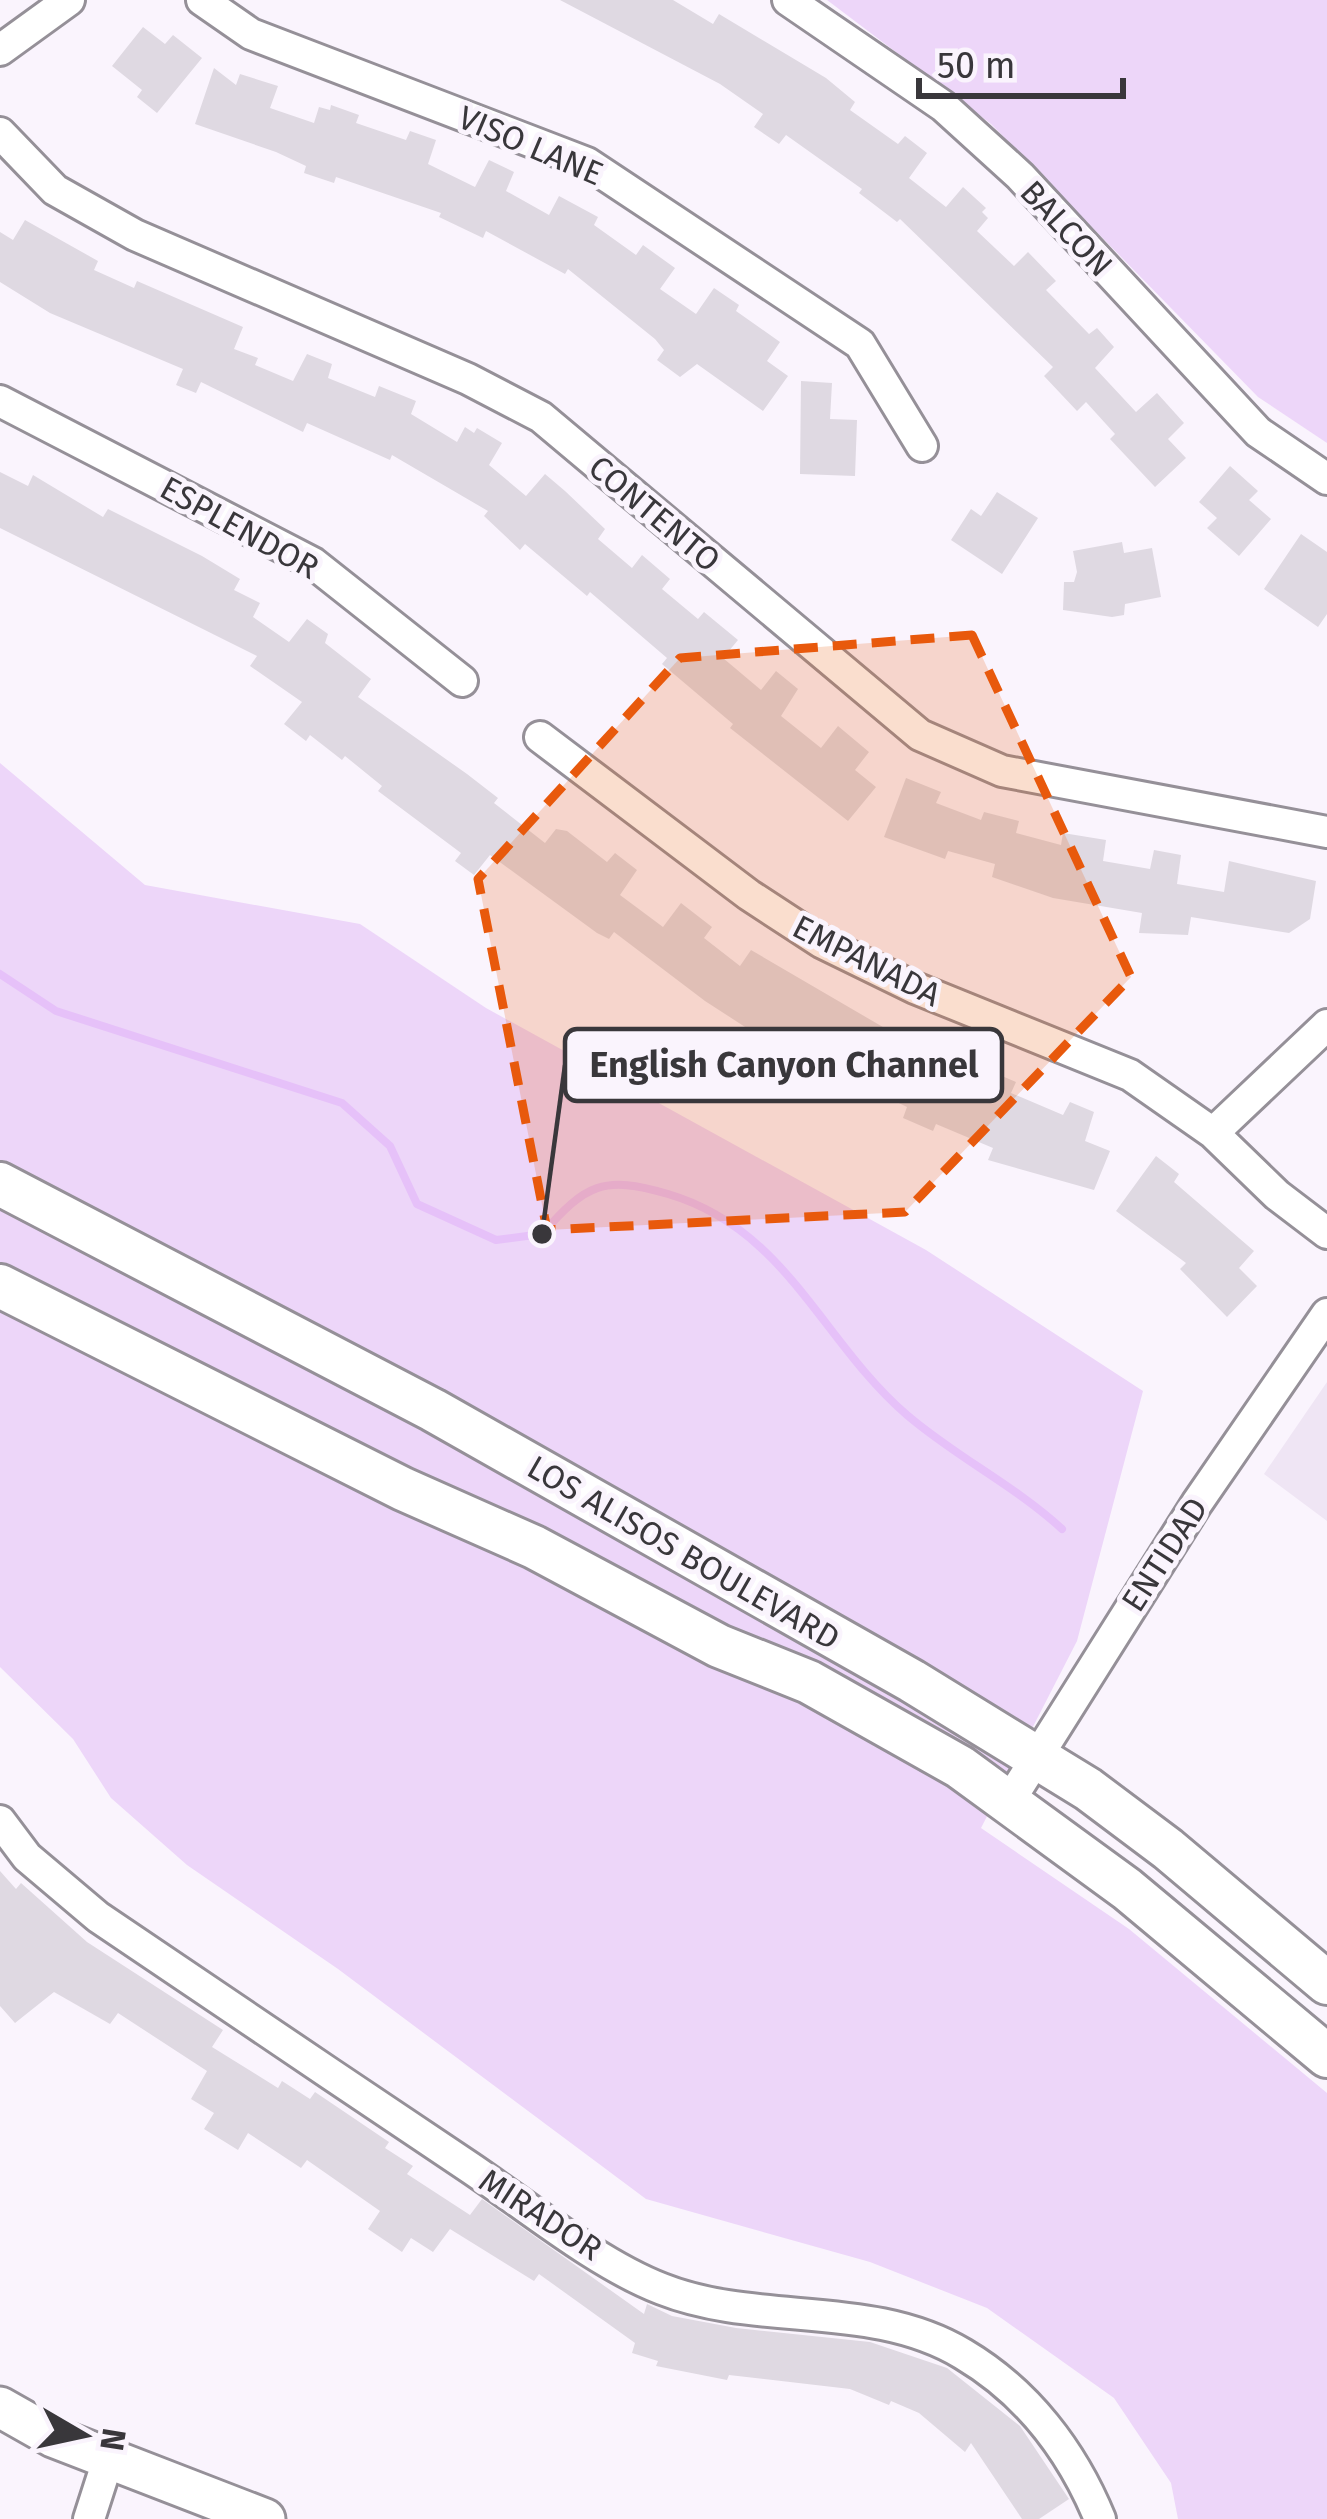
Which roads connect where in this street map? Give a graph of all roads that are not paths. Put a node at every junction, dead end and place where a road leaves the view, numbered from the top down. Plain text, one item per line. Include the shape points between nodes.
1 (69, 0) edge
2 (202, 0) edge
3 (788, 0) edge
4 (0, 50) edge
5 (0, 133) edge
6 (0, 400) edge
7 (922, 446) dead end
8 (1327, 478) edge
9 (462, 681) dead end
10 (540, 737) dead end
11 (1327, 832) edge
12 (1327, 1025) edge
13 (1213, 1133) junction
14 (0, 1184) edge
15 (1327, 1233) edge
16 (0, 1286) edge
17 (1327, 1314) edge
18 (1036, 1757) junction
19 (1010, 1801) junction
20 (0, 1821) edge
21 (1327, 1983) edge
22 (1327, 2056) edge
23 (0, 2407) edge
24 (108, 2460) junction
25 (89, 2519) edge
26 (265, 2519) edge
27 (1100, 2519) edge

1 - 4 street
2 - 7 street, VISO LANE via 251,34 587,163 860,344
3 - 8 street, BALCON via 943,106 1020,176 1258,432
5 - 11 street, CONTENTO via 55,190 135,235 541,417 920,735 1003,771
6 - 9 street, ESPLENDOR via 313,563
10 - 13 street, EMPANADA via 821,942 1130,1075
12 - 13 street
13 - 15 street, EMPANADA
14 - 18 main road, LOS ALISOS BOULEVARD via 434,1410
16 - 19 main road, LOS ALISOS BOULEVARD via 718,1646 809,1682
17 - 18 street, ENTIDAD
18 - 19 street, ENTIDAD
18 - 21 main road, LOS ALISOS BOULEVARD via 1168,1849
19 - 22 main road, LOS ALISOS BOULEVARD
20 - 27 street, MIRADOR via 27,1857 98,1917 659,2289 730,2308 914,2331 961,2353 1011,2388 1051,2431
23 - 24 street
24 - 25 street
24 - 26 street

